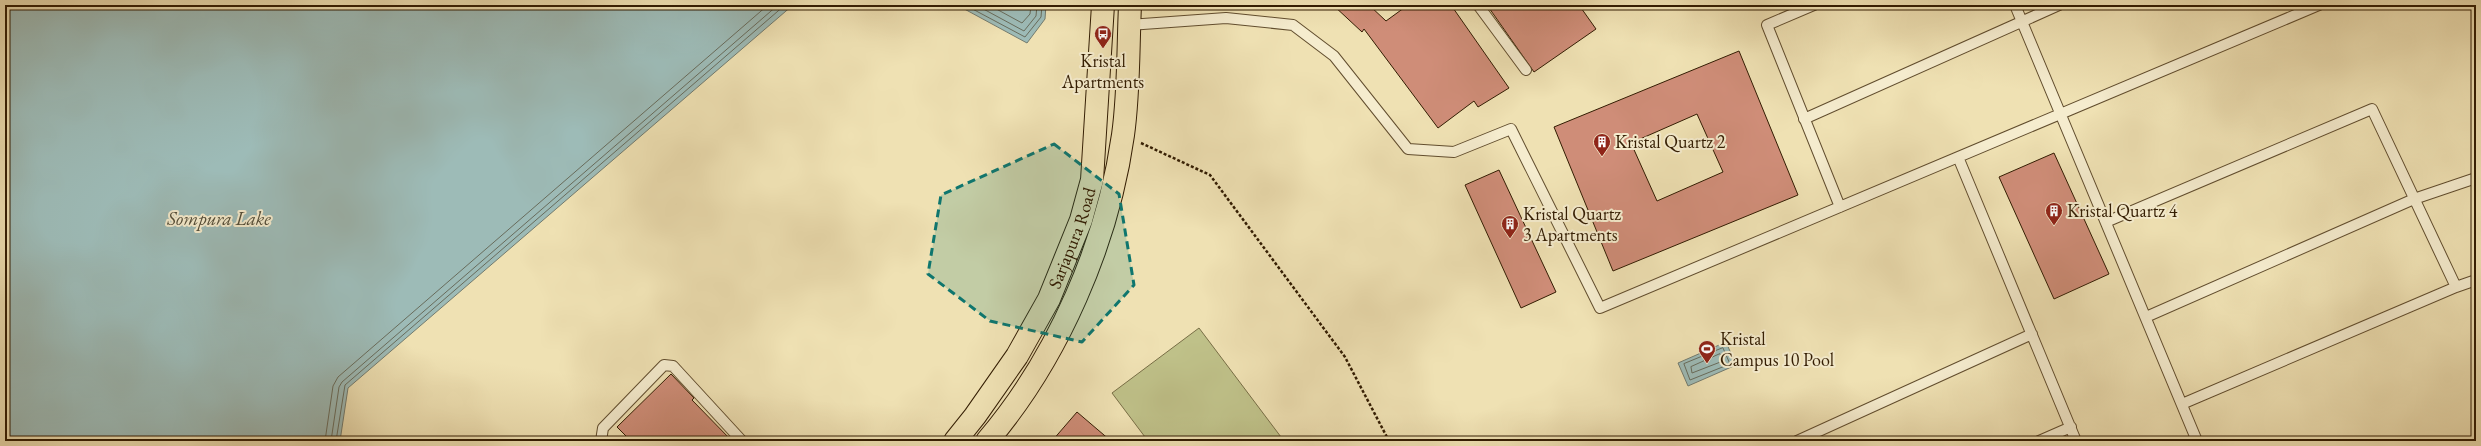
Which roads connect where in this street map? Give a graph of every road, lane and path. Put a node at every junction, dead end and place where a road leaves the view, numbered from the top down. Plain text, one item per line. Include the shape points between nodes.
1 (1478, 5) edge
2 (1814, 5) edge
3 (2015, 5) edge
4 (2059, 5) edge
5 (2318, 5) edge
6 (1103, 15) edge
7 (1130, 15) edge
8 (2022, 21) junction
9 (1526, 70) dead end
10 (2061, 114) junction
11 (1804, 119) junction
12 (1124, 134) junction
13 (1958, 157) junction
14 (2476, 178) edge
15 (2414, 199) junction
16 (1840, 207) junction
17 (2106, 222) junction
18 (2476, 280) edge
19 (2456, 287) junction
20 (2146, 317) junction
21 (2032, 334) junction
22 (2182, 404) junction
23 (2070, 427) junction
24 (601, 441) edge
25 (742, 441) edge
26 (955, 441) edge
27 (988, 441) edge
28 (1389, 441) edge
29 (1797, 441) edge
30 (2039, 441) edge
31 (2076, 441) edge
32 (2197, 441) edge

1 - 9 lane
2 - 11 lane via 1767,24
3 - 8 lane
4 - 8 lane
5 - 10 lane
6 - 7 main road
6 - 26 main road, Sarjapura Road via 1092,180 1081,220 1049,299 1017,356
7 - 12 main road, Sarjapura Road
7 - 16 lane via 1226,18 1293,25 1334,56 1408,149 1454,152 1511,129 1600,308
8 - 10 lane
8 - 11 lane
10 - 13 lane
10 - 17 lane
11 - 16 lane
12 - 27 main road, Sarjapura Road via 1101,236 1068,314 1038,369
12 - 28 path via 1210,175 1345,357
13 - 16 lane
13 - 21 lane
14 - 15 lane
15 - 17 lane via 2372,110
15 - 19 lane
15 - 20 lane
17 - 20 lane
18 - 19 lane
19 - 22 lane
20 - 22 lane
21 - 23 lane
21 - 29 lane
22 - 32 lane
23 - 30 lane
23 - 31 lane
24 - 25 lane via 603,428 664,365 673,366

